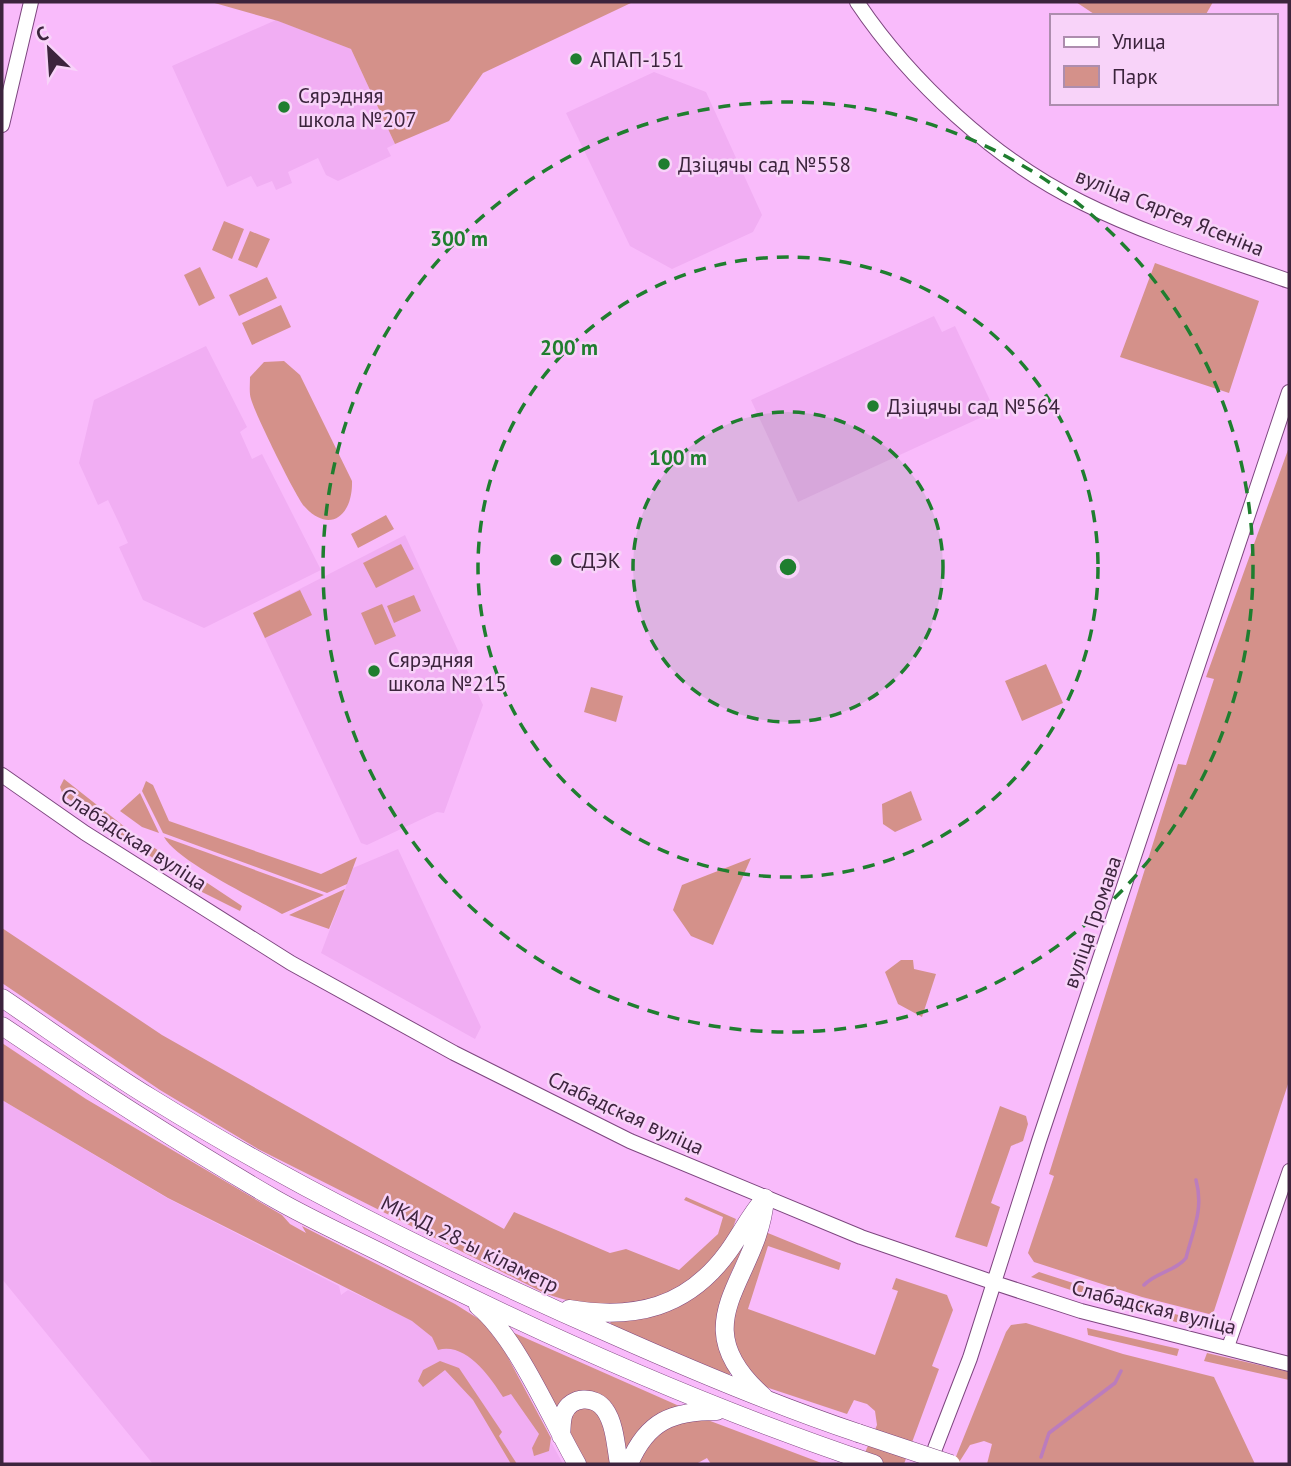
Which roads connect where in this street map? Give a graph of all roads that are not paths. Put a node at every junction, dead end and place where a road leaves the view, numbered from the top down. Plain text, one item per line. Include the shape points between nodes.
1 (31, 2) edge
2 (857, 2) edge
3 (2, 125) edge
4 (1289, 281) edge
5 (1289, 392) edge
6 (2, 775) edge
7 (2, 998) edge
8 (2, 1026) edge
9 (1289, 1170) edge
10 (765, 1198) junction
11 (995, 1283) junction
12 (464, 1295) junction
13 (538, 1303) junction
14 (1228, 1347) junction
15 (1289, 1364) edge
16 (772, 1404) junction
17 (727, 1411) junction
18 (561, 1436) junction
19 (577, 1464) edge
20 (619, 1464) edge
21 (629, 1464) edge
22 (874, 1464) edge
23 (929, 1464) edge
24 (951, 1464) edge

1 - 3 main road
2 - 4 main road, вуліца Сяргея Ясеніна via 919,77 1021,167 1099,211
5 - 11 main road, вуліца Громава
6 - 10 main road, Слабадская вуліца via 238,932 373,1008 594,1123
7 - 13 highway, МКАД, 28-ы кіламетр via 218,1138 387,1230
8 - 12 highway via 277,1200
9 - 14 street
10 - 11 main road, Слабадская вуліца
10 - 13 highway via 713,1270 661,1306 621,1314
10 - 16 highway via 763,1224 730,1297 723,1326 738,1369
11 - 14 main road, Слабадская вуліца via 1081,1311
11 - 23 main road, вуліца Громава
12 - 17 highway
12 - 18 highway via 496,1325
13 - 16 highway, МКАД, 28-ы кіламетр
14 - 15 main road, Слабадская вуліца
16 - 24 highway, МКАД, 28-ы кіламетр, bridge
17 - 21 highway via 685,1412 664,1420 644,1437
17 - 22 highway
18 - 19 highway
18 - 20 highway via 570,1405 596,1401 607,1413

